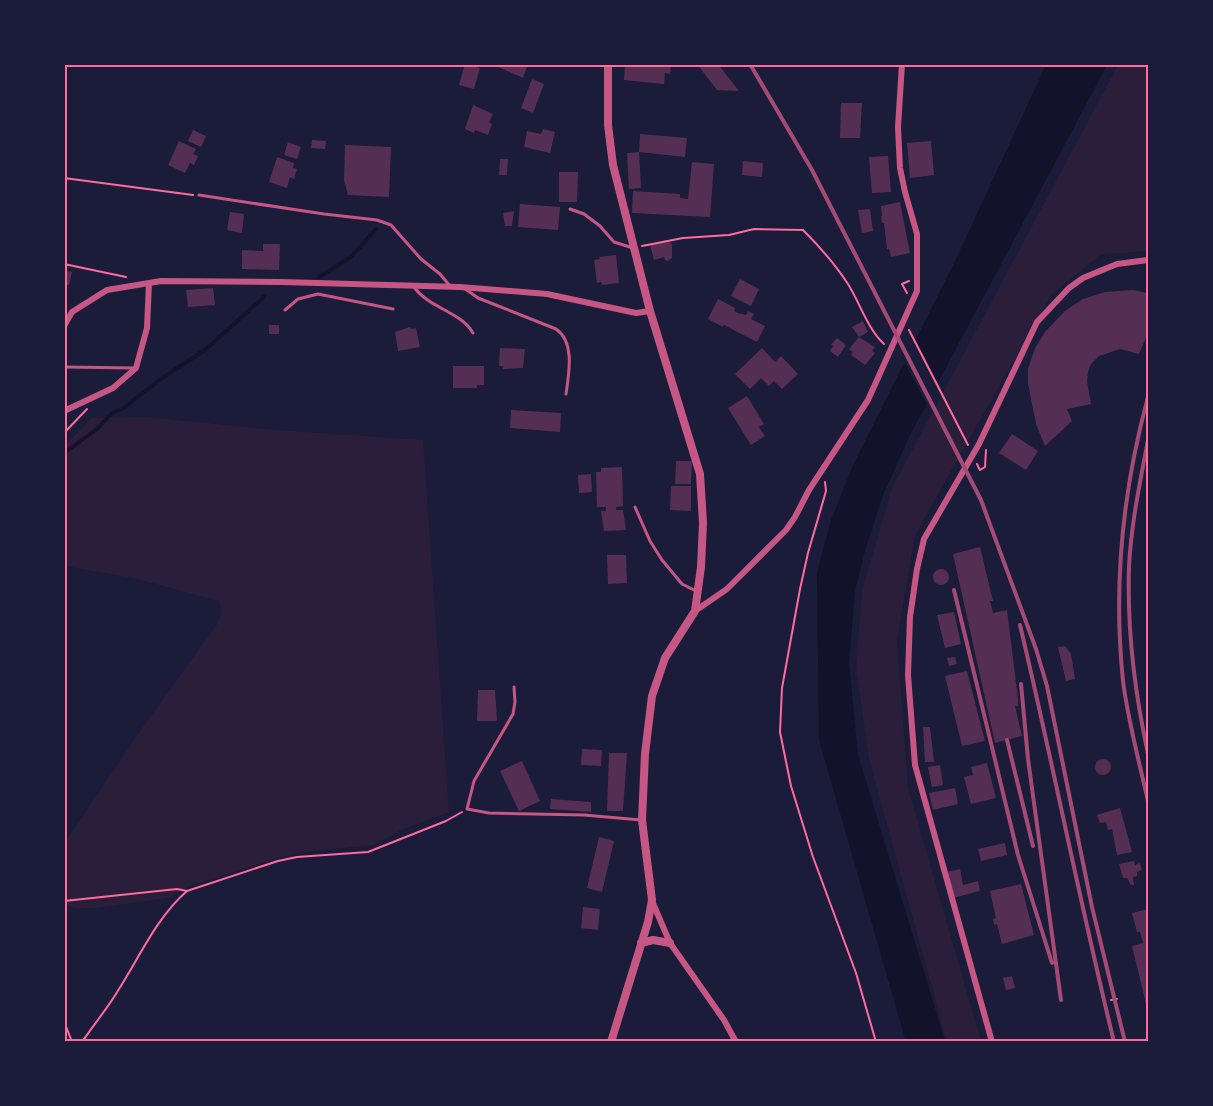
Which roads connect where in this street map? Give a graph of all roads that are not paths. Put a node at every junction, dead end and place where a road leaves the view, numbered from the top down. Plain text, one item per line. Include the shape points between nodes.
1 (609, 64) edge
2 (902, 64) edge
3 (199, 195) road end
4 (570, 208) dead end
5 (633, 248) junction
6 (1149, 260) edge
7 (149, 282) junction
8 (413, 286) junction
9 (452, 287) junction
10 (462, 287) junction
11 (393, 309) dead end
12 (285, 310) dead end
13 (650, 311) junction
14 (64, 326) edge
15 (473, 333) dead end
16 (64, 367) edge
17 (136, 368) junction
18 (566, 394) dead end
19 (64, 411) edge
20 (635, 507) dead end
21 (698, 591) junction
22 (695, 611) junction
23 (514, 687) dead end
24 (642, 820) junction
25 (652, 900) junction
26 (641, 943) junction
27 (670, 943) junction
28 (611, 1041) edge
29 (736, 1041) edge
30 (992, 1041) edge

1 - 5 street via 608,125 613,165
2 - 22 street via 900,168 917,234 917,291 868,400 786,530 727,589
3 - 9 lane via 391,225
4 - 5 lane via 600,226 614,242
5 - 13 street
6 - 30 street via 1117,264 1083,278 1036,322 979,444 924,538 917,568 908,675 915,765
7 - 8 street
7 - 14 street via 107,290 72,312
7 - 17 street via 147,328
8 - 9 street
8 - 15 lane via 429,303 467,323
9 - 10 street
10 - 13 street via 547,294 636,313
10 - 18 lane via 478,298 563,334 569,353
11 - 12 lane via 318,294 298,299
13 - 21 street via 700,474 703,524
16 - 17 lane
17 - 19 street via 113,388
20 - 21 lane via 662,560 682,584
21 - 22 street
22 - 24 street via 665,658 652,696
23 - 24 lane via 513,714 474,781 467,809
24 - 25 street
25 - 26 street
25 - 27 street
26 - 27 street
26 - 28 street
27 - 29 street

